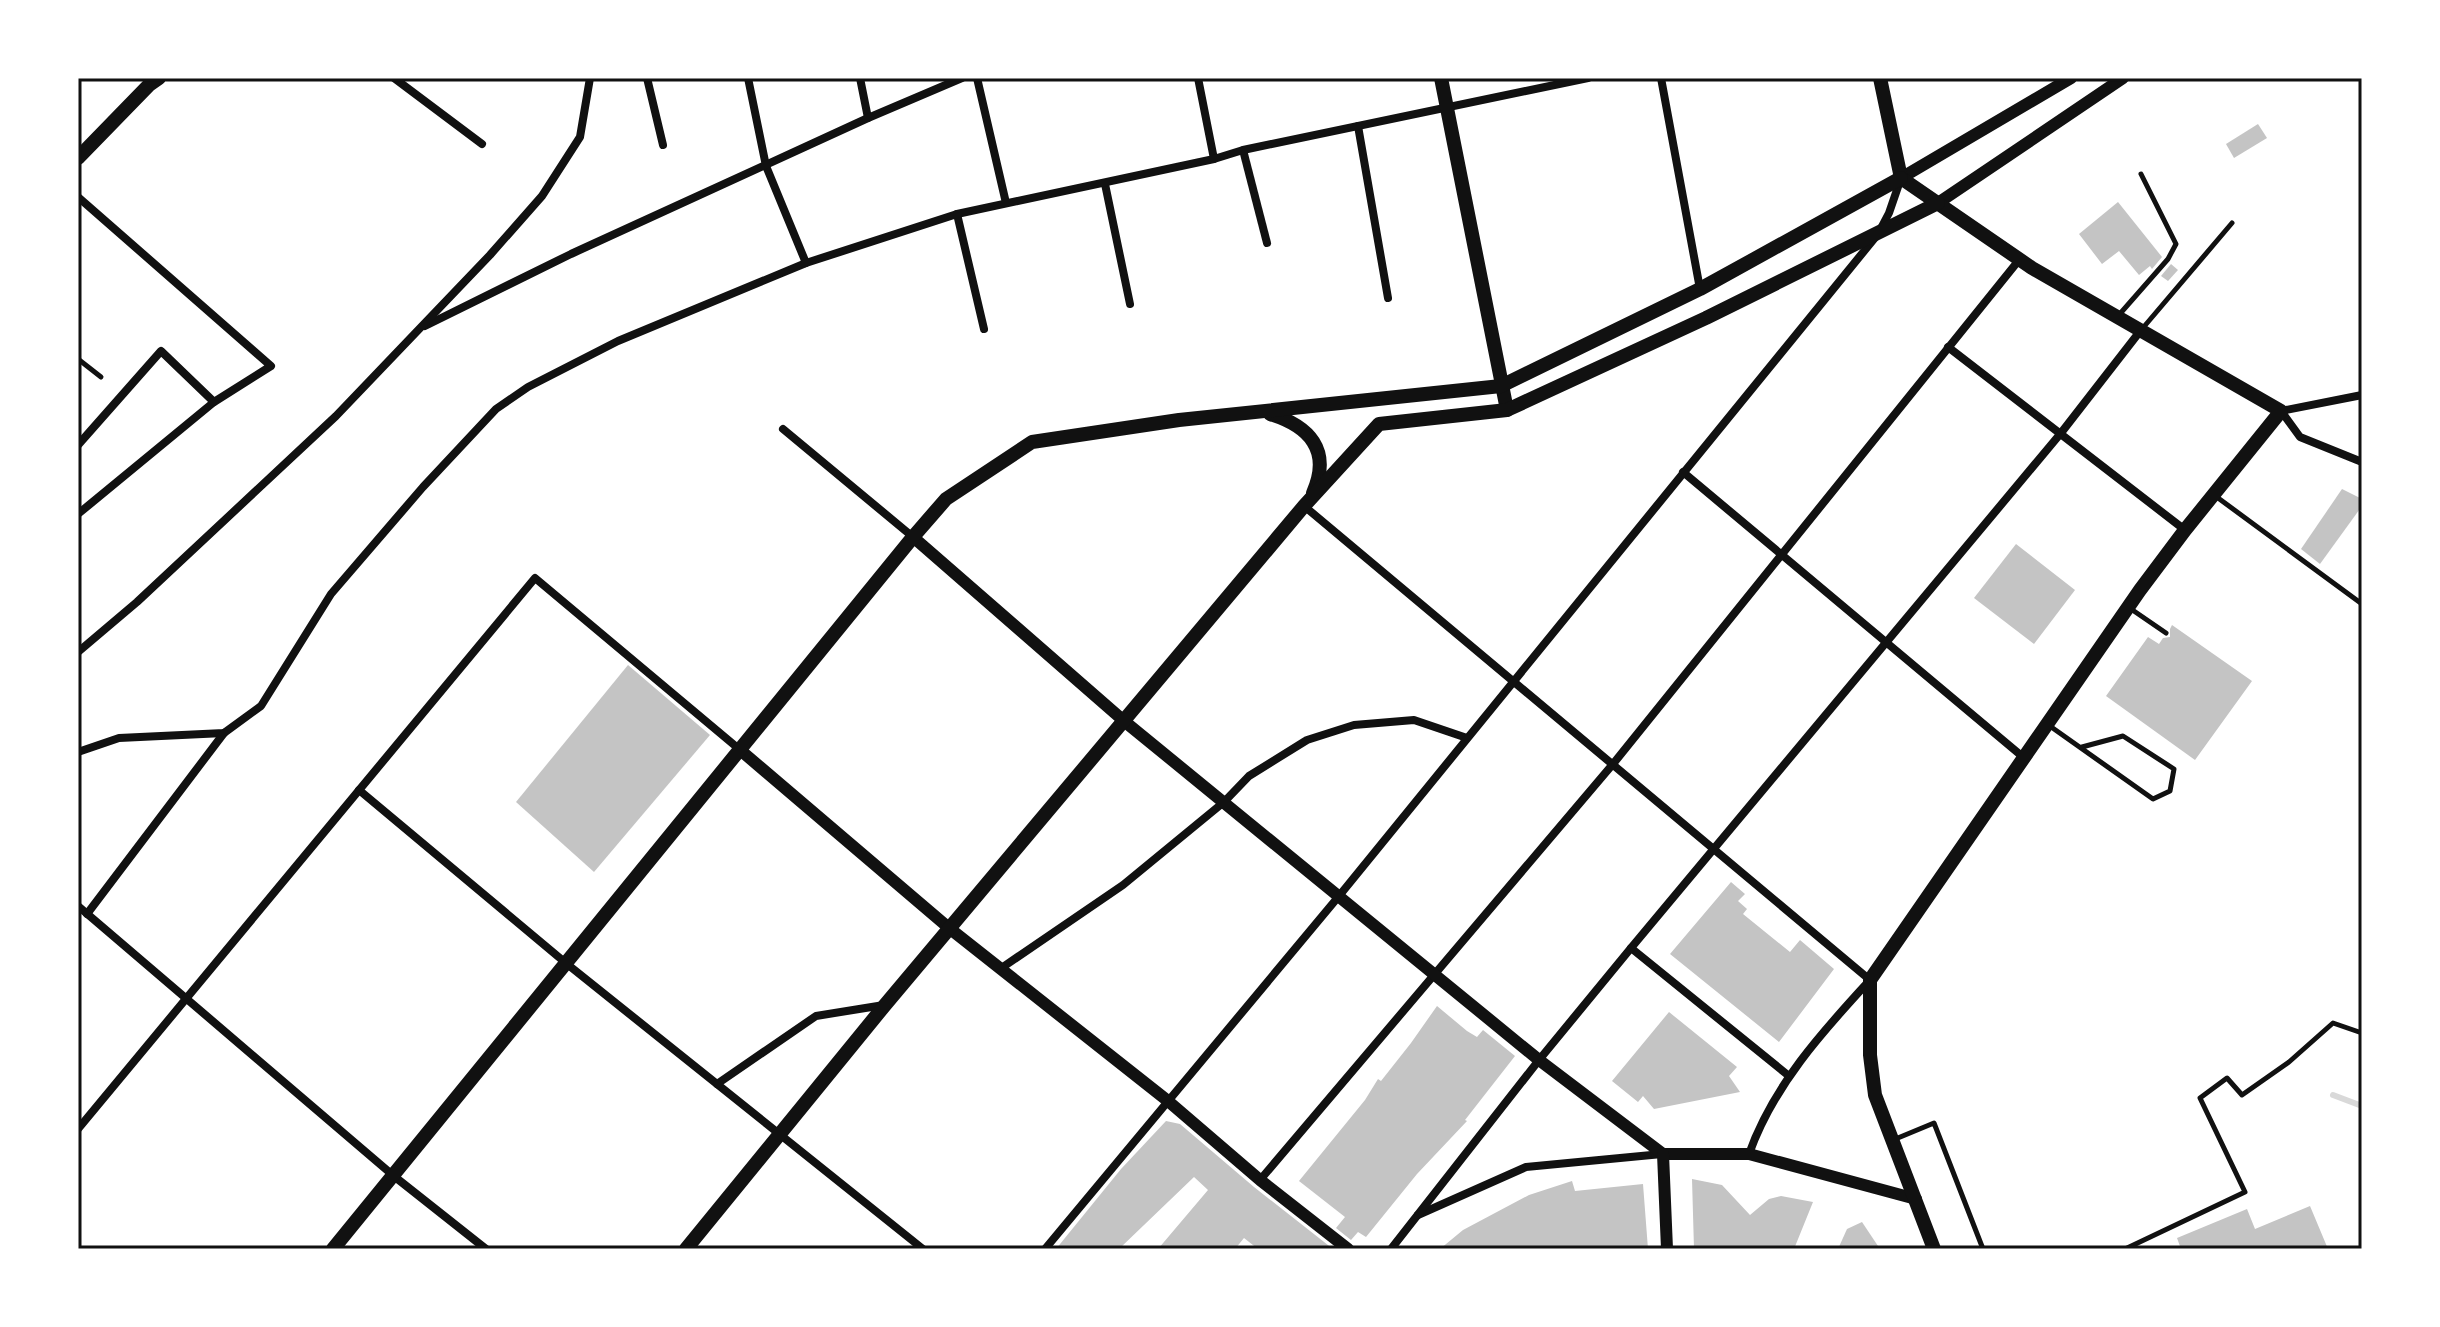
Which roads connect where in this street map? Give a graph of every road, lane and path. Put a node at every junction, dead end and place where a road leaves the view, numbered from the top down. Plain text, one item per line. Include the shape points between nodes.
1 (159, 78) edge
2 (394, 78) edge
3 (590, 78) edge
4 (647, 78) edge
5 (748, 78) edge
6 (860, 78) edge
7 (962, 78) edge
8 (977, 78) edge
9 (1198, 78) edge
10 (1441, 78) edge
11 (1588, 78) edge
12 (1661, 78) edge
13 (1880, 78) edge
14 (2071, 78) edge
15 (2123, 78) edge
16 (1448, 108) junction
17 (868, 118) junction
18 (1358, 126) junction
19 (482, 144) dead end
20 (663, 145) dead end
21 (1243, 150) junction
22 (78, 158) edge
23 (1214, 159) junction
24 (766, 166) junction
25 (2141, 174) dead end
26 (1901, 178) junction
27 (1105, 184) junction
28 (78, 197) edge
29 (1006, 203) junction
30 (1938, 203) junction
31 (957, 214) junction
32 (2232, 223) dead end
33 (1878, 234) junction
34 (1267, 243) dead end
35 (2019, 260) junction
36 (806, 263) junction
37 (1700, 289) junction
38 (1388, 298) dead end
39 (1130, 304) dead end
40 (2117, 317) junction
41 (984, 329) dead end
42 (418, 330) junction
43 (2141, 330) junction
44 (1948, 347) junction
45 (78, 359) edge
46 (101, 377) dead end
47 (1501, 386) junction
48 (2362, 395) edge
49 (214, 402) junction
50 (1507, 410) junction
51 (2281, 411) junction
52 (1252, 412) junction
53 (783, 429) dead end
54 (2061, 433) junction
55 (78, 445) edge
56 (2362, 462) edge
57 (1683, 472) junction
58 (2214, 494) junction
59 (1304, 506) junction
60 (78, 514) edge
61 (2185, 530) junction
62 (913, 537) junction
63 (1780, 554) junction
64 (2362, 604) edge
65 (2128, 607) junction
66 (2166, 633) dead end
67 (1884, 643) junction
68 (78, 652) edge
69 (1514, 681) junction
70 (1124, 721) junction
71 (2047, 723) junction
72 (224, 733) junction
73 (1467, 738) junction
74 (2082, 747) junction
75 (739, 749) junction
76 (78, 752) edge
77 (2023, 757) junction
78 (1613, 764) junction
79 (359, 790) junction
80 (1224, 802) junction
81 (1714, 851) junction
82 (1339, 896) junction
83 (78, 906) edge
84 (87, 914) junction
85 (949, 928) junction
86 (1631, 948) junction
87 (567, 964) junction
88 (1000, 969) junction
89 (1436, 975) junction
90 (1870, 984) junction
91 (185, 1000) junction
92 (885, 1005) junction
93 (2362, 1033) edge
94 (1539, 1060) junction
95 (1789, 1076) junction
96 (717, 1084) junction
97 (1168, 1101) junction
98 (78, 1129) edge
99 (779, 1136) junction
100 (1892, 1140) junction
101 (1663, 1154) junction
102 (1749, 1154) junction
103 (395, 1177) junction
104 (1260, 1180) junction
105 (1916, 1199) junction
106 (1417, 1215) junction
107 (333, 1249) edge
108 (486, 1249) edge
109 (686, 1249) edge
110 (923, 1249) edge
111 (1045, 1249) edge
112 (1348, 1249) edge
113 (1391, 1249) edge
114 (1667, 1249) edge
115 (1934, 1249) edge
116 (1983, 1249) edge
117 (2125, 1249) edge

1 - 22 main road
2 - 19 street
3 - 42 street via 580,137 542,196
4 - 20 street
5 - 24 street
6 - 17 street
7 - 17 street
8 - 29 street
9 - 23 street
10 - 16 main road
11 - 16 street
12 - 37 street
13 - 26 main road
14 - 26 street
15 - 30 street
16 - 18 street
16 - 47 main road
17 - 24 street
18 - 21 street
18 - 38 street
21 - 23 street
21 - 34 street
23 - 27 street
24 - 36 street
24 - 42 street
25 - 40 lane via 2176,244
26 - 30 main road
26 - 33 street
26 - 37 main road
27 - 29 street
27 - 39 street
28 - 49 street via 271,366
29 - 31 street
30 - 33 main road
30 - 35 main road
31 - 36 street
31 - 41 street
32 - 43 lane
33 - 50 main road
33 - 57 street
35 - 40 main road
35 - 44 street
36 - 72 street via 618,341 496,409 331,594 261,706
37 - 47 main road
40 - 43 main road
42 - 68 street via 324,427
43 - 51 main road
43 - 54 street
44 - 54 street
44 - 63 street
45 - 46 lane
47 - 50 main road
47 - 52 main road
48 - 51 street
49 - 55 street via 161,351
49 - 60 street
50 - 59 main road via 1379,424
51 - 56 street via 2300,437
51 - 58 main road
52 - 59 main road via 1285,419 1313,438 1320,466
52 - 62 main road via 1032,442 946,499
53 - 62 street
54 - 61 street
54 - 67 street
57 - 63 street
57 - 69 street
58 - 61 main road
58 - 64 lane
59 - 69 street
59 - 70 main road
61 - 65 main road
62 - 70 street
62 - 75 main road
63 - 67 street
63 - 78 street
65 - 66 lane
65 - 71 main road
67 - 77 street
67 - 81 street
69 - 73 street
69 - 78 street
70 - 80 street
70 - 85 main road
71 - 74 lane
71 - 77 main road
72 - 76 street via 119,738
72 - 84 street
73 - 80 street via 1414,720 1354,725 1307,740 1249,776
73 - 82 street
74 - 74 lane via 2153,799 2170,791 2174,769 2123,736
75 - 79 street via 535,578
75 - 85 street
75 - 87 main road
77 - 90 main road
78 - 81 street
78 - 89 street
79 - 87 street
79 - 91 street
80 - 82 street
80 - 88 street via 1123,885
81 - 86 street
81 - 90 street
82 - 89 street
82 - 97 street
83 - 84 street
84 - 91 street
85 - 88 street
85 - 92 main road
86 - 94 street
86 - 95 street
87 - 96 street
87 - 103 main road
88 - 97 street
89 - 94 street
89 - 104 street
90 - 95 street via 1824,1030
90 - 100 main road via 1875,1095
91 - 98 street
91 - 103 street
92 - 96 street via 816,1016
92 - 99 main road
93 - 117 lane via 2333,1023 2242,1095 2227,1078 2200,1098 2245,1192
94 - 101 street
94 - 106 street
95 - 102 street via 1759,1125
96 - 99 street
97 - 104 street
97 - 111 street
99 - 109 main road
99 - 110 street
100 - 105 main road
100 - 116 lane via 1934,1123
101 - 102 street
101 - 106 street via 1526,1167
101 - 114 street
102 - 105 street
103 - 107 main road
103 - 108 street
104 - 112 street
105 - 115 main road
106 - 113 street

